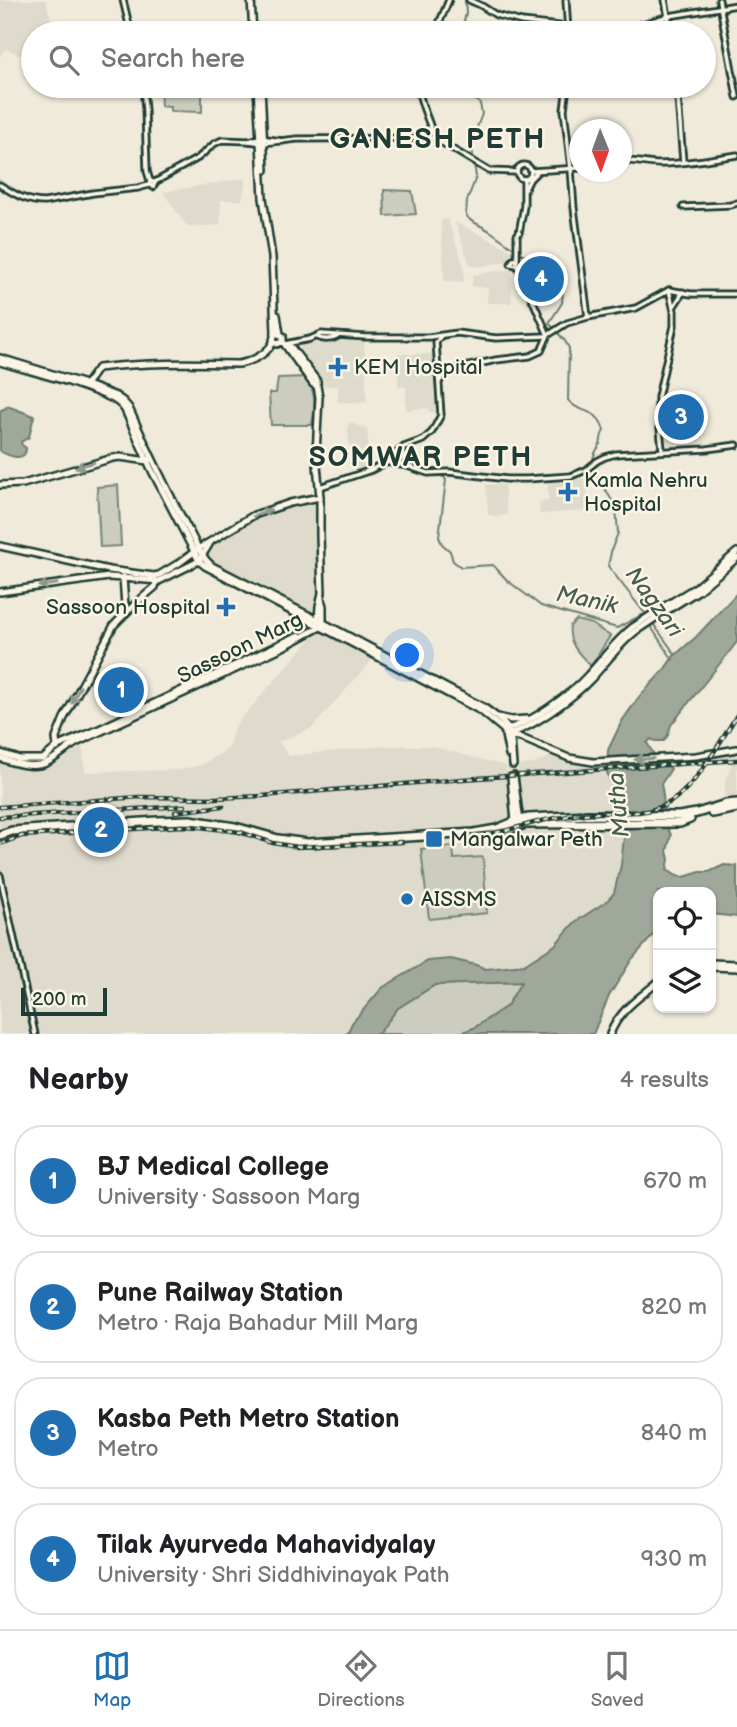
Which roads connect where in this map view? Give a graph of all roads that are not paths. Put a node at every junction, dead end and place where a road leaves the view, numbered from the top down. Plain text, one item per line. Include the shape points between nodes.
1 (123, 0) edge
2 (253, 0) edge
3 (449, 0) edge
4 (468, 0) edge
5 (566, 0) edge
6 (665, 0) edge
7 (719, 0) edge
8 (737, 5) edge
9 (720, 8) junction
10 (669, 16) junction
11 (128, 21) edge
12 (254, 21) edge
13 (440, 21) edge
14 (518, 21) edge
15 (568, 21) edge
16 (652, 21) edge
17 (670, 21) edge
18 (737, 97) edge
19 (144, 98) edge
20 (259, 98) edge
21 (420, 98) edge
22 (566, 98) edge
23 (678, 98) edge
24 (434, 138) junction
25 (261, 141) junction
26 (569, 152) edge
27 (737, 155) edge
28 (632, 160) edge
29 (684, 162) junction
30 (569, 169) edge
31 (531, 171) junction
32 (538, 171) junction
33 (517, 172) junction
34 (524, 179) junction
35 (572, 182) edge
36 (152, 183) junction
37 (0, 185) edge
38 (524, 190) junction
39 (737, 205) edge
40 (683, 207) dead end
41 (669, 289) junction
42 (683, 292) junction
43 (737, 294) edge
44 (673, 307) junction
45 (588, 317) junction
46 (443, 335) junction
47 (548, 335) junction
48 (429, 337) junction
49 (280, 341) junction
50 (436, 342) junction
51 (0, 360) edge
52 (437, 364) junction
53 (447, 371) junction
54 (439, 382) junction
55 (86, 387) junction
56 (737, 444) edge
57 (662, 450) junction
58 (149, 459) junction
59 (386, 462) junction
60 (0, 485) edge
61 (319, 488) junction
62 (320, 497) junction
63 (210, 543) junction
64 (0, 546) edge
65 (196, 551) junction
66 (737, 552) edge
67 (737, 558) edge
68 (201, 559) junction
69 (94, 567) junction
70 (123, 577) junction
71 (96, 578) junction
72 (155, 578) junction
73 (0, 592) edge
74 (127, 611) junction
75 (661, 612) junction
76 (299, 614) junction
77 (320, 623) junction
78 (306, 631) junction
79 (497, 717) junction
80 (529, 722) junction
81 (509, 735) junction
82 (74, 741) junction
83 (531, 743) junction
84 (58, 750) junction
85 (737, 750) edge
86 (0, 755) edge
87 (512, 765) tunnel mouth
88 (737, 803) edge
89 (737, 808) edge
90 (518, 810) junction
91 (531, 818) junction
92 (579, 818) junction
93 (588, 820) junction
94 (679, 820) junction
95 (517, 823) junction
96 (558, 823) junction
97 (0, 835) edge
98 (396, 840) junction
99 (0, 841) edge
100 (0, 875) edge
101 (716, 965) edge
102 (737, 966) edge
103 (653, 989) edge
104 (36, 1034) edge
105 (612, 1034) edge

1 - 11 street
2 - 12 main road
3 - 13 street
4 - 14 street
5 - 15 street
6 - 10 street
7 - 9 street
8 - 9 street
9 - 10 street
9 - 18 street
10 - 16 street
10 - 17 street
19 - 36 street via 147,170
20 - 25 main road
21 - 24 street
22 - 26 street
23 - 29 street
24 - 25 street
24 - 33 street via 489,172
25 - 36 street via 222,140
25 - 49 main road
27 - 29 street
28 - 29 street
30 - 32 street
31 - 32 street
31 - 33 street via 524,166
31 - 34 street
32 - 38 street
33 - 34 street
34 - 38 street
35 - 45 street
36 - 37 street via 45,202 17,196
38 - 47 street via 517,262
39 - 40 street
41 - 42 street
41 - 44 street
41 - 45 street via 636,309
42 - 43 street
42 - 44 street
44 - 57 street via 674,326 658,397
45 - 47 street
46 - 47 street
46 - 48 street
46 - 50 street
47 - 53 street via 541,351 530,356
48 - 49 street
48 - 50 street
49 - 55 main road via 246,365 102,370
49 - 61 main road via 317,386
50 - 52 street
51 - 55 main road
52 - 53 street
52 - 54 street
53 - 54 street
54 - 59 street via 441,415 432,432
55 - 58 main road via 120,404
56 - 57 street
57 - 59 street via 605,457 587,470 560,478 428,473
58 -> 60 main road via 113,458 23,484
58 - 65 main road
59 - 61 street
61 - 62 main road
63 -> 62 main road via 254,514
62 - 77 main road
63 - 65 main road
63 - 68 main road
64 - 69 main road
65 - 68 main road
65 - 72 main road
66 - 75 main road
67 - 75 main road via 698,591
68 - 72 main road via 163,580
68 - 76 main road via 211,570
68 - 77 main road
69 - 71 main road via 99,572
69 - 72 main road
70 - 71 main road
70 - 72 main road
70 - 74 main road
71 -> 73 main road
72 - 74 main road via 155,587
74 -> 84 main road via 114,625 64,718 56,738
75 - 80 main road, bridge via 635,629 570,692
76 - 77 main road
76 - 78 main road via 307,622
77 - 78 main road, Sassoon Marg
77 - 79 main road
77 - 81 main road via 481,710
77 - 82 main road, Sassoon Marg via 281,648
78 - 82 main road, Sassoon Marg
79 - 80 main road
79 - 81 main road
80 - 81 main road
80 - 83 main road
81 - 83 main road
81 - 87 main road
82 - 84 main road, Sassoon Marg
85 -> 83 main road via 593,762
84 - 86 main road via 33,760
84 - 86 main road via 40,765
88 - 94 highway
89 - 94 highway
90 - 91 highway
90 - 95 main road
90 - 95 main road via 513,776
91 - 92 highway
91 - 95 highway
92 - 93 highway
92 - 96 highway
93 - 94 highway
93 - 96 highway
95 - 96 highway
95 - 98 highway via 487,831
97 - 98 highway via 190,820 297,842
98 - 99 highway via 296,846 190,824 26,834
100 - 104 street
101 - 102 main road
103 - 105 main road via 623,1016

